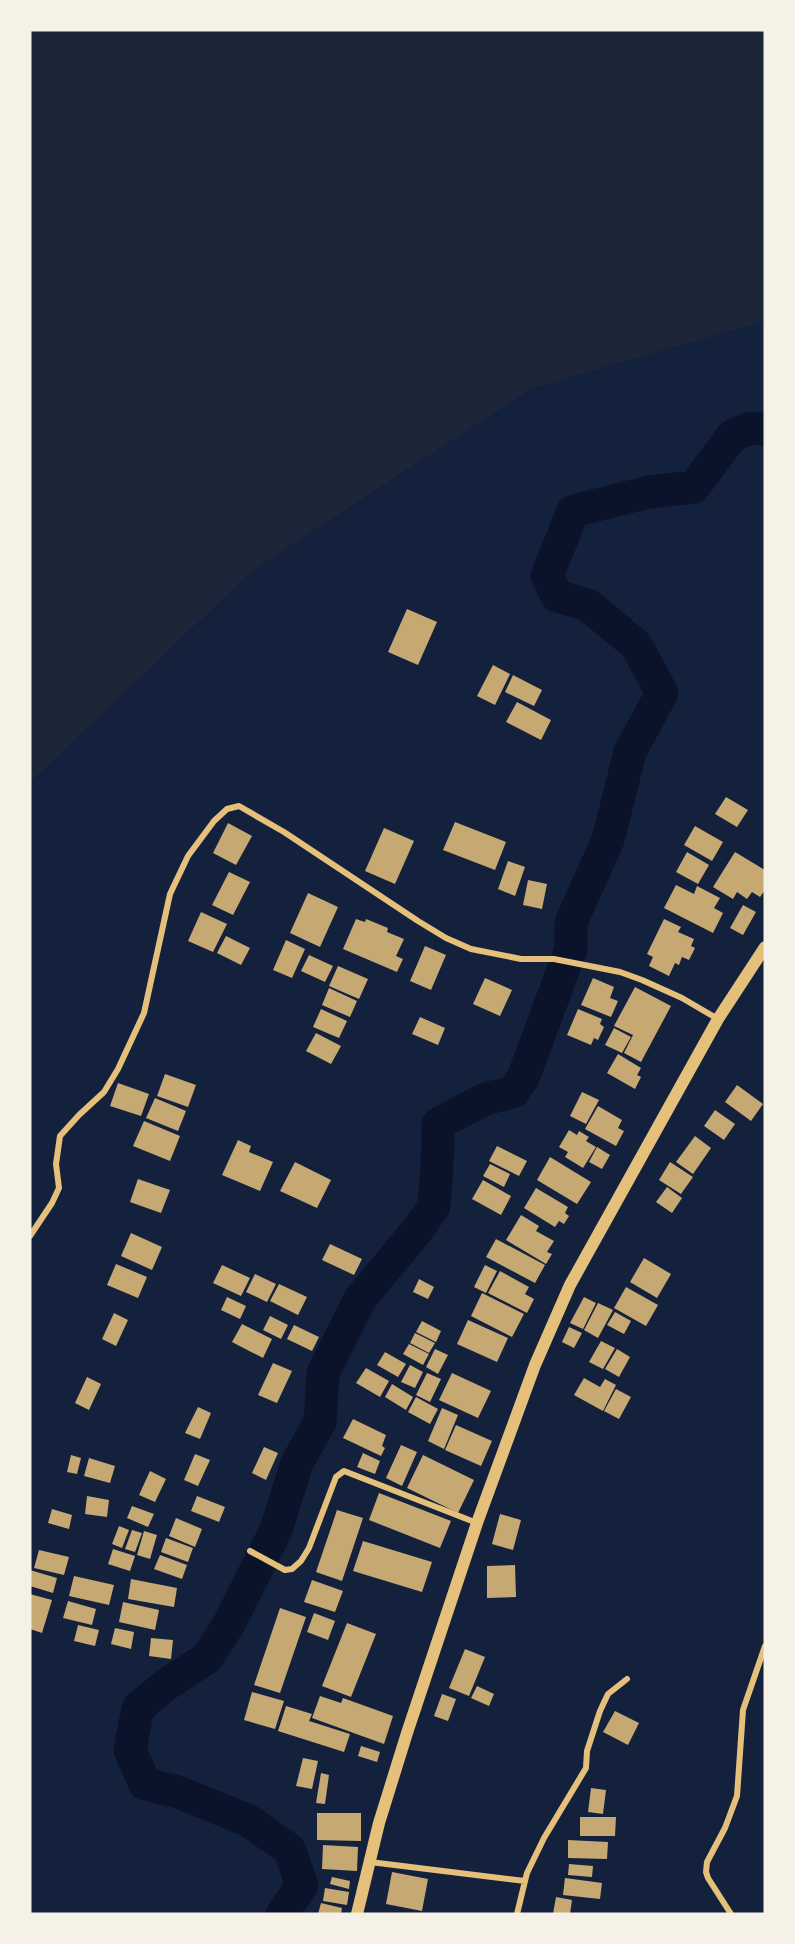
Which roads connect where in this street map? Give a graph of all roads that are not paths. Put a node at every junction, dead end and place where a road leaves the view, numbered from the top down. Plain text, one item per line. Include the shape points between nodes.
1 (765, 947) edge
2 (718, 1019) junction
3 (30, 1236) edge
4 (477, 1523) junction
5 (250, 1551) dead end
6 (765, 1646) edge
7 (627, 1679) dead end
8 (370, 1862) junction
9 (525, 1881) junction
10 (357, 1914) edge
11 (518, 1914) edge
12 (731, 1914) edge

1 - 2 main road
2 - 3 street via 682,998 620,972 471,949 418,921 239,806 227,809 188,856 170,894 144,1013 104,1092 60,1136 56,1164 59,1188
2 - 4 main road via 570,1285 535,1365
4 - 5 street via 344,1471 336,1477 309,1548 292,1569 285,1570
4 - 8 main road via 403,1744
6 - 12 street via 743,1710 737,1796 707,1862 708,1878
7 - 9 street via 608,1694 587,1751 586,1768 544,1838
8 - 9 street
8 - 10 main road
9 - 11 street

